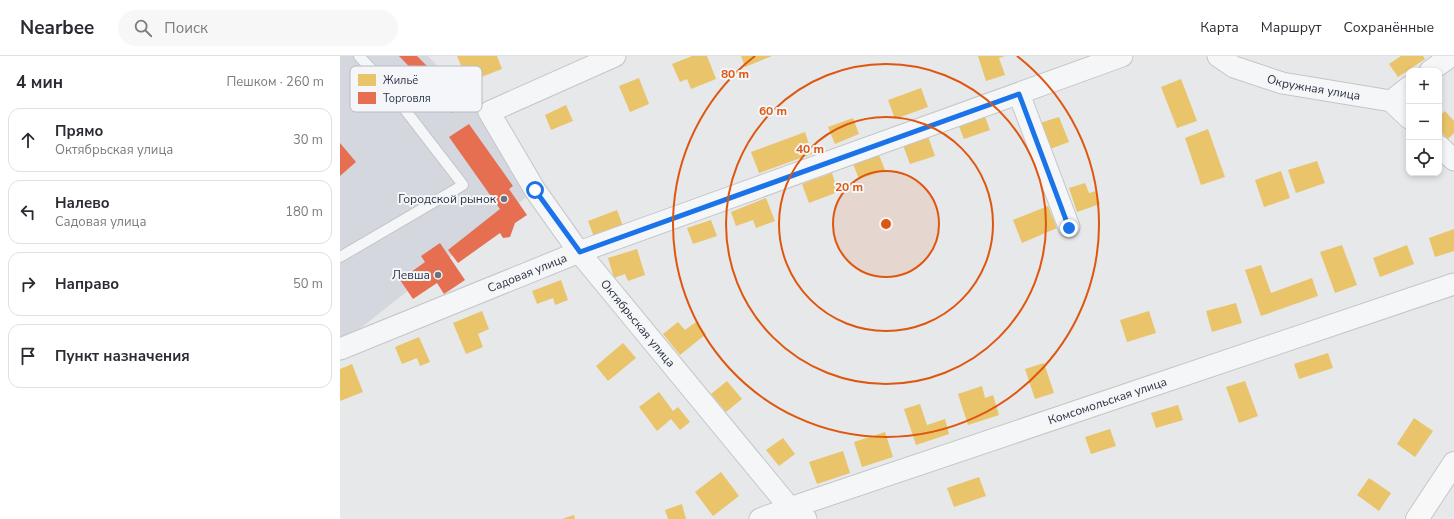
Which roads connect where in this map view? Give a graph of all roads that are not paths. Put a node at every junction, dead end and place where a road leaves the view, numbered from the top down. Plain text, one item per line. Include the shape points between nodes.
1 (359, 56) edge
2 (615, 56) edge
3 (1122, 56) edge
4 (1218, 56) edge
5 (1451, 56) edge
6 (368, 66) edge
7 (1434, 68) edge
8 (1406, 89) edge
9 (1019, 94) junction
10 (1391, 101) junction
11 (407, 112) edge
12 (1406, 115) edge
13 (1442, 149) edge
14 (1454, 160) edge
15 (1069, 228) dead end
16 (580, 252) junction
17 (340, 257) edge
18 (1454, 284) edge
19 (340, 349) edge
20 (1454, 463) edge
21 (798, 513) edge
22 (760, 519) edge
23 (1417, 519) edge

1 - 6 lane
2 - 16 street, Октябрьская улица via 490,112 535,190
3 - 9 street, Садовая улица
4 - 10 street, Окружная улица via 1234,67 1282,83
5 - 7 street
8 - 10 street
9 - 15 street
9 - 16 street, Садовая улица
10 - 12 street
11 - 17 lane via 464,185
13 - 14 street
16 - 19 street, Садовая улица
16 - 21 street, Октябрьская улица
18 - 21 street, Комсомольская улица
20 - 23 main road
21 - 22 street, Комсомольская улица

